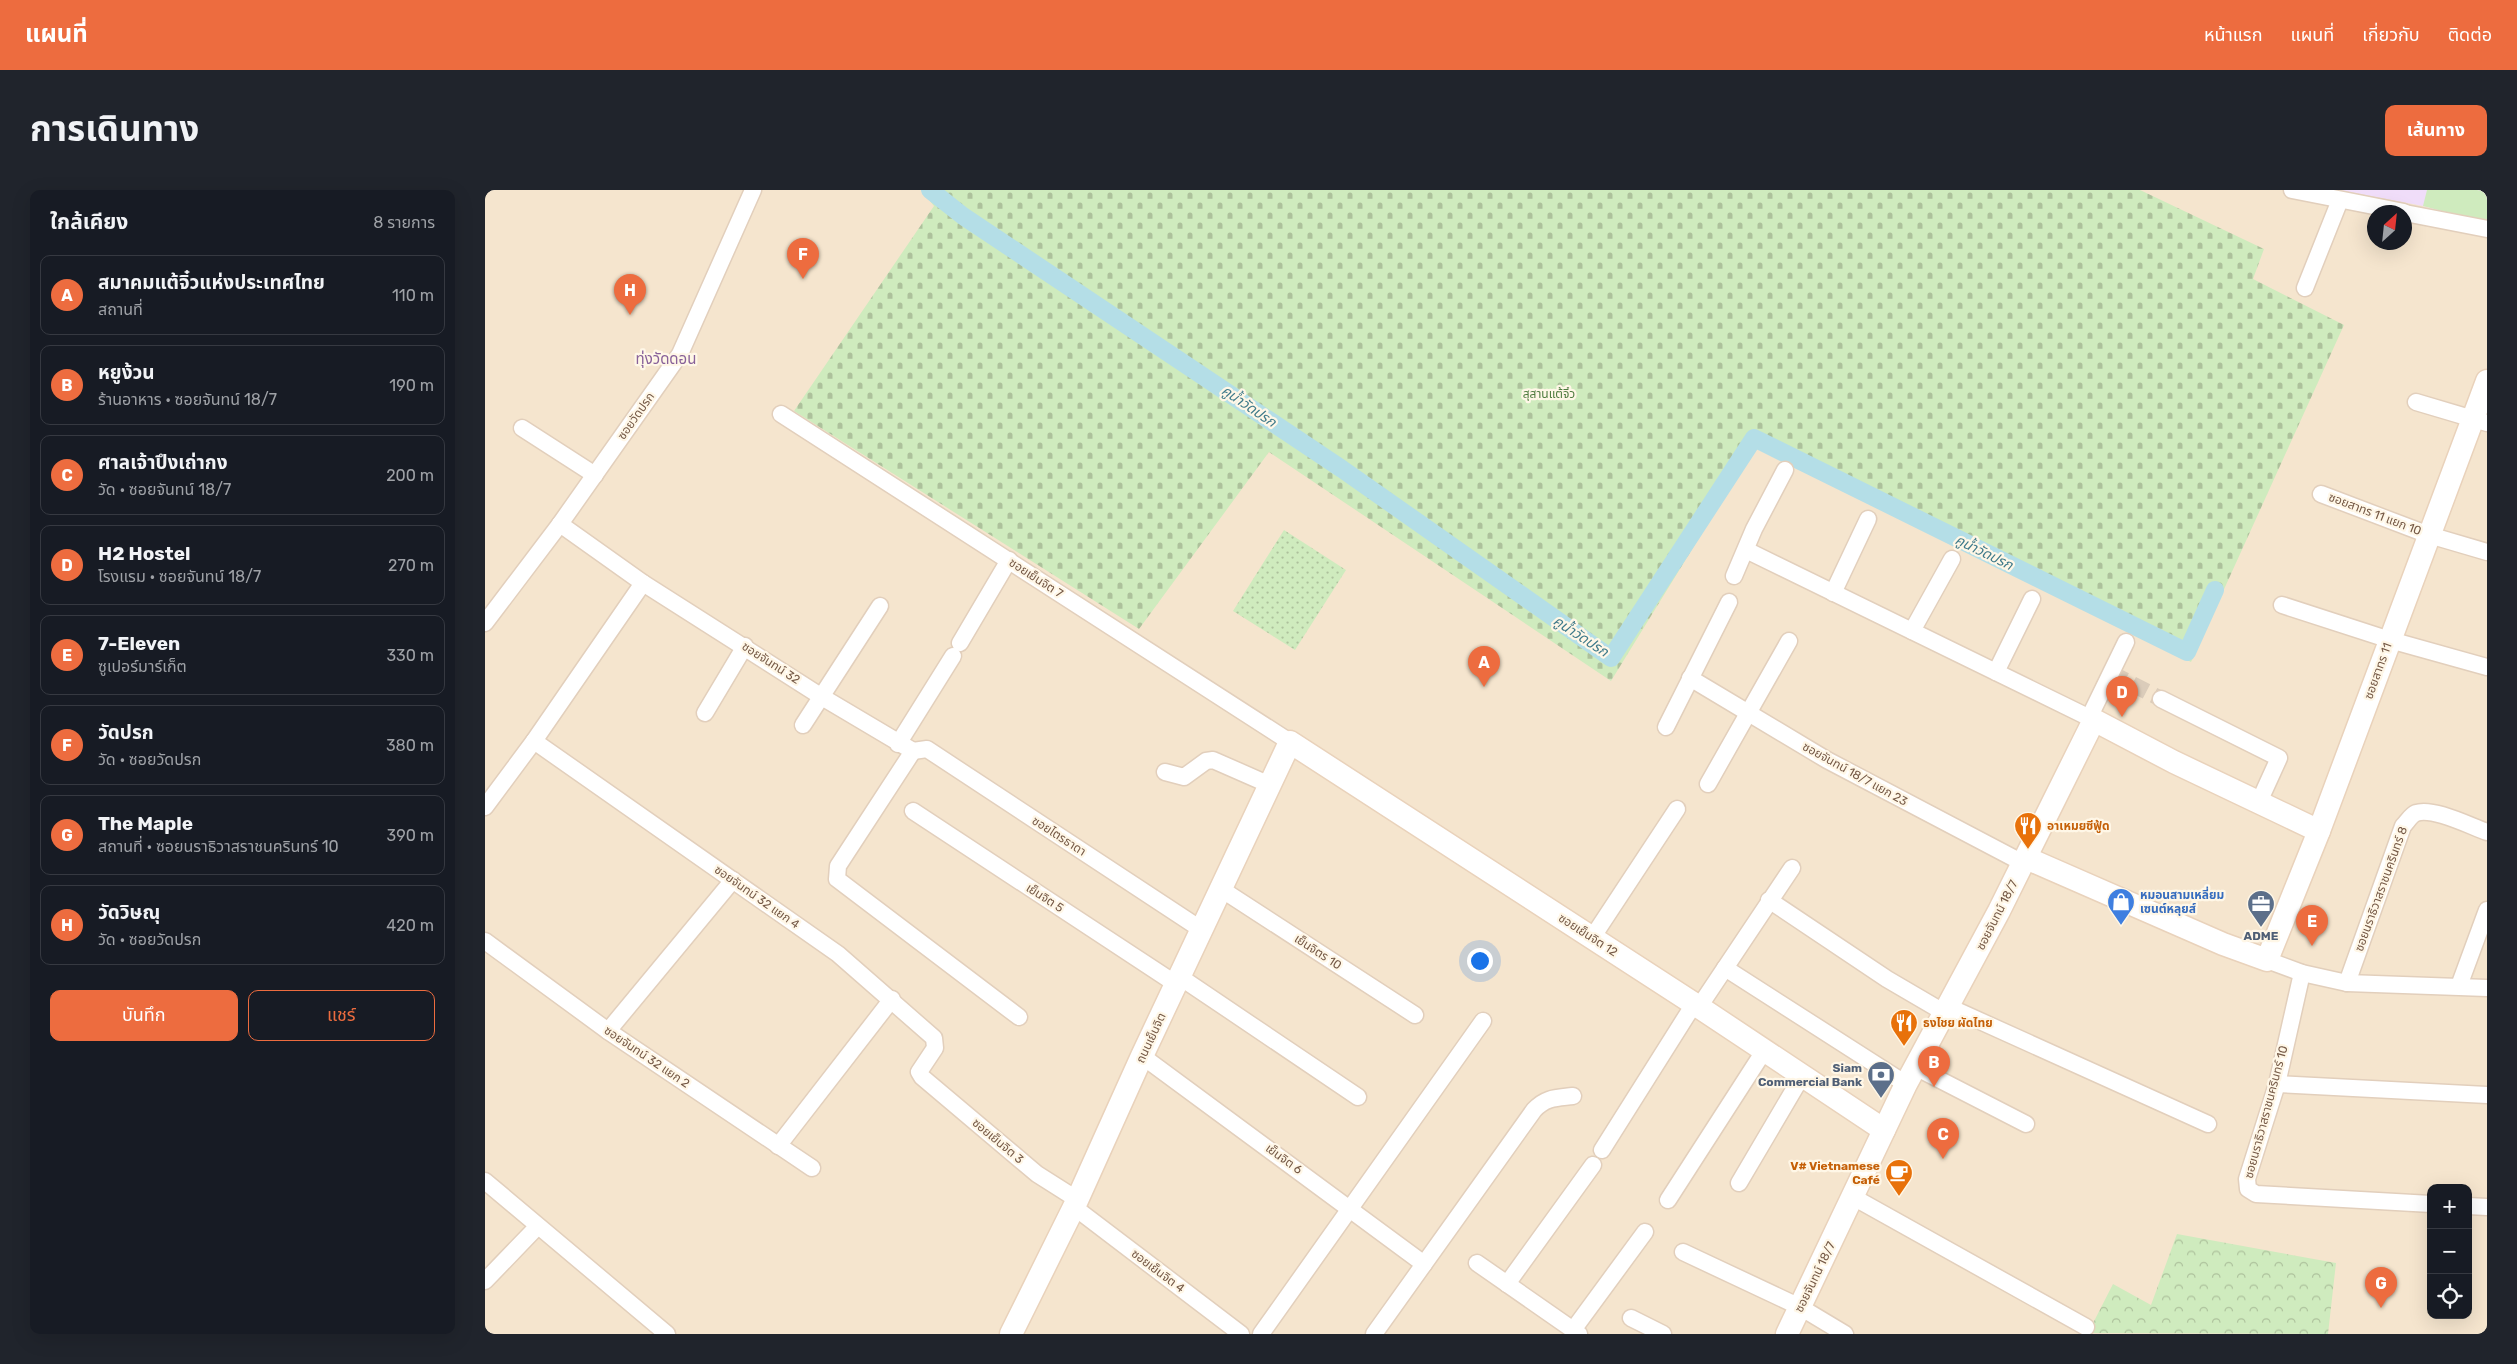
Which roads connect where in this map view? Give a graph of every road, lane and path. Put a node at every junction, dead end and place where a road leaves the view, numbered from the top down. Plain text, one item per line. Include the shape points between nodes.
1 (753, 190) edge
2 (2293, 190) edge
3 (2340, 200) junction
4 (2367, 205) edge
5 (2412, 215) edge
6 (2487, 229) edge
7 (2305, 288) dead end
8 (2487, 381) edge
9 (2416, 402) dead end
10 (781, 414) dead end
11 (2480, 421) edge
12 (521, 428) dead end
13 (1785, 470) dead end
14 (595, 475) junction
15 (2321, 494) dead end
16 (1868, 519) dead end
17 (560, 524) junction
18 (2429, 535) junction
19 (1746, 550) junction
20 (2487, 552) edge
21 (1952, 559) dead end
22 (1009, 560) junction
23 (1734, 576) dead end
24 (643, 583) junction
25 (1833, 593) junction
26 (2032, 599) dead end
27 (1729, 602) dead end
28 (2282, 605) dead end
29 (881, 606) dead end
30 (485, 623) edge
31 (1913, 631) junction
32 (2390, 640) junction
33 (1789, 642) dead end
34 (2126, 642) dead end
35 (745, 646) junction
36 (2487, 667) edge
37 (1996, 672) junction
38 (1690, 678) junction
39 (822, 696) junction
40 (2161, 700) tunnel mouth
41 (705, 713) dead end
42 (1749, 713) junction
43 (2092, 719) junction
44 (803, 725) dead end
45 (1666, 727) dead end
46 (534, 742) junction
47 (1290, 742) junction
48 (898, 744) junction
49 (913, 751) junction
50 (1165, 772) dead end
51 (1708, 784) dead end
52 (1271, 785) junction
53 (2259, 802) junction
54 (485, 807) edge
55 (1677, 810) dead end
56 (913, 811) dead end
57 (2319, 832) junction
58 (2487, 832) edge
59 (2024, 861) junction
60 (1792, 868) dead end
61 (733, 880) junction
62 (1221, 889) junction
63 (1769, 900) junction
64 (2487, 910) edge
65 (1202, 930) junction
66 (1592, 938) junction
67 (485, 940) edge
68 (2267, 960) junction
69 (1725, 968) junction
70 (2302, 973) junction
71 (1178, 981) junction
72 (2347, 983) junction
73 (2459, 986) junction
74 (2487, 988) edge
75 (892, 1000) junction
76 (1697, 1006) junction
77 (1947, 1010) junction
78 (1415, 1015) dead end
79 (1019, 1017) dead end
80 (1483, 1021) dead end
81 (608, 1031) junction
82 (1764, 1050) junction
83 (1142, 1056) junction
84 (1802, 1076) junction
85 (1911, 1076) junction
86 (921, 1077) joint
87 (2277, 1084) junction
88 (2487, 1095) edge
89 (1573, 1096) dead end
90 (1358, 1097) dead end
91 (2026, 1124) dead end
92 (2208, 1124) dead end
93 (1884, 1130) junction
94 (778, 1146) junction
95 (1602, 1150) dead end
96 (1593, 1165) dead end
97 (811, 1168) dead end
98 (485, 1181) edge
99 (1739, 1183) dead end
100 (1853, 1197) junction
101 (1668, 1200) dead end
102 (1076, 1204) junction
103 (2427, 1204) edge
104 (2472, 1206) edge
105 (2487, 1207) edge
106 (1351, 1208) junction
107 (537, 1227) junction
108 (1645, 1232) dead end
109 (1683, 1252) dead end
110 (1477, 1263) dead end
111 (1424, 1264) junction
112 (485, 1281) edge
113 (1507, 1284) junction
114 (1800, 1307) junction
115 (1631, 1318) dead end
116 (2086, 1327) dead end
117 (1576, 1332) edge
118 (667, 1334) edge
119 (1011, 1334) edge
120 (1241, 1334) edge
121 (1261, 1334) edge
122 (1374, 1334) edge
123 (1663, 1334) edge
124 (1787, 1334) edge
125 (1845, 1334) edge

1 - 14 street, ซอยวัดปรก via 680,354
2 - 3 street
3 - 4 street
3 - 7 street
5 - 6 street
8 - 11 street, ซอยสาทร 11
9 - 11 street
10 - 22 street, ซอยเย็นจิต 7
11 - 18 street, ซอยสาทร 11
12 - 14 street
13 - 19 street
14 - 17 street, ซอยวัดปรก
15 - 18 street, ซอยสาทร 11 แยก 10
16 - 25 street
17 - 24 street, ซอยจันทน์ 32
17 - 30 street, ซอยวัดปรก
18 - 20 street, ซอยสาทร 11 แยก 10
18 - 32 street, ซอยสาทร 11
19 - 23 street
19 - 25 street
21 - 31 street
22 - 47 street, ซอยเย็นจิต 7
22 - 48 street
24 - 35 street, ซอยจันทน์ 32
24 - 46 street
25 - 31 street
26 - 37 street
27 - 38 street
28 - 32 street
29 - 39 street
31 - 37 street
32 - 36 street
32 - 57 street, ซอยสาทร 11
33 - 42 street
34 - 43 street
35 - 39 street, ซอยจันทน์ 32
35 - 41 street
37 - 43 street
38 - 42 street, ซอยจันทน์ 18/7 แยก 23
38 - 45 street
39 - 44 street
39 - 48 street, ซอยจันทน์ 32
40 - 53 street via 2279,758
42 - 51 street
42 - 59 street, ซอยจันทน์ 18/7 แยก 23 via 1827,760
43 - 53 street
43 - 59 street, ซอยจันทน์ 18/7
46 - 54 street
46 - 61 street, ซอยจันทน์ 32 แยก 4
47 - 52 street, ถนนเย็นจิต
47 - 66 street, ซอยเย็นจิต 12
48 - 49 street, ซอยไตรธาดา
49 - 65 street, ซอยไตรธาดา via 927,749
49 - 79 street via 838,866 837,879
50 - 52 street via 1184,777 1213,760
52 - 62 street, ถนนเย็นจิต
53 - 57 street
55 - 66 street
56 - 71 street, เย็นจิต 5
57 - 68 street, ซอยสาทร 11
58 - 72 street, ซอยนราธิวาสราชนครินทร์ 8 via 2435,813 2415,813 2403,826
59 - 68 street
59 - 77 street, ซอยจันทน์ 18/7
60 - 63 street
61 - 75 street, ซอยจันทน์ 32 แยก 4 via 838,954
61 - 81 street
62 - 65 street, ถนนเย็นจิต
62 - 78 street, เย็นจิตร 10
63 - 69 street
63 - 77 street via 1887,979
64 - 73 street
65 - 71 street, ถนนเย็นจิต
66 - 76 street, ซอยเย็นจิต 12
67 - 81 street, ซอยจันทน์ 32 แยก 2
68 - 70 street
69 - 76 street
69 - 85 street
70 - 72 street
70 - 87 street, ซอยนราธิวาสราชนครินทร์ 10
71 - 83 street, ถนนเย็นจิต
71 - 90 street, เย็นจิต 5
72 - 73 street
73 - 74 street
75 - 86 street, ซอยจันทน์ 32 แยก 4 via 934,1038 935,1048 920,1068
75 - 94 street
76 - 82 street, ซอยเย็นจิต 12
76 - 95 street
77 - 85 street, ซอยจันทน์ 18/7
77 - 92 street
80 - 106 street
81 - 94 street, ซอยจันทน์ 32 แยก 2
82 - 84 street, ซอยเย็นจิต 12
82 - 101 street
83 - 102 street, ถนนเย็นจิต
83 - 106 street, เย็นจิต 6
84 - 93 street, ซอยเย็นจิต 12
84 - 99 street
85 - 91 street
85 - 93 street, ซอยจันทน์ 18/7
86 - 102 street, ซอยเย็นจิต 3
87 - 88 street
87 - 103 street, ซอยนราธิวาสราชนครินทร์ 10 via 2247,1179 2251,1192
89 - 111 street via 1542,1102
93 - 100 street, ซอยจันทน์ 18/7
94 - 97 street, ซอยจันทน์ 32 แยก 2
96 - 113 street
98 - 107 street
100 - 114 street, ซอยจันทน์ 18/7
100 - 116 street
102 - 119 street, ถนนเย็นจิต
102 - 120 street, ซอยเย็นจิต 4
104 - 105 street
106 - 111 street, เย็นจิต 6
106 - 121 street
107 - 112 street
107 - 118 street
108 - 117 street
109 - 114 street
110 - 113 street
111 - 122 street
113 - 117 street
114 - 124 street, ซอยจันทน์ 18/7
114 - 125 street
115 - 123 street

